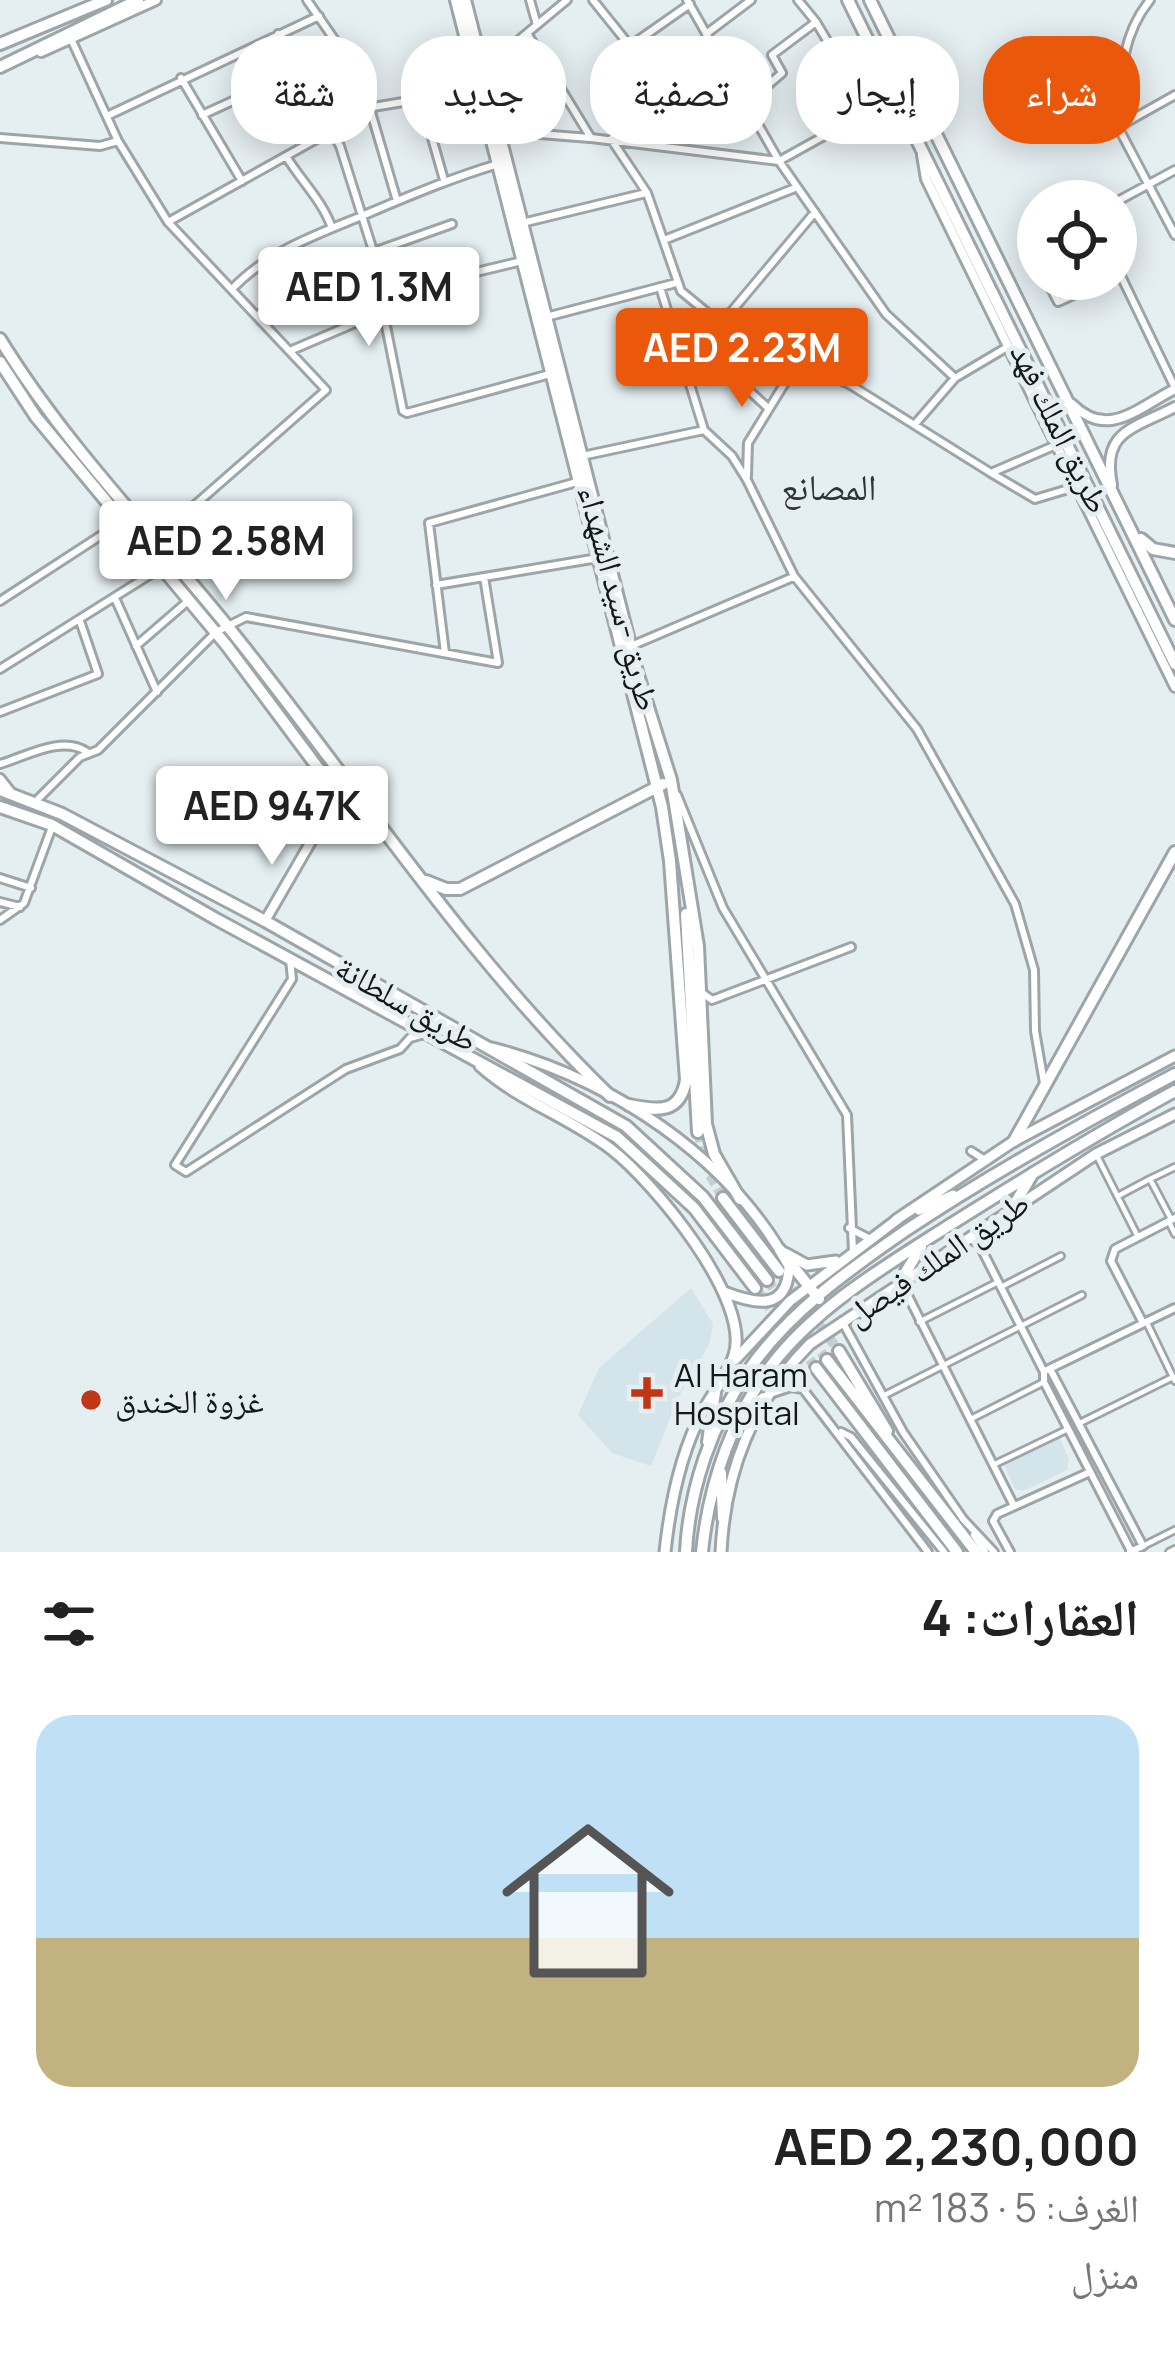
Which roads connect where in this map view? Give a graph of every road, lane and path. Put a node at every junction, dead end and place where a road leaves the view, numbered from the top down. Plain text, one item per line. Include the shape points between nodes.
1 (94, 0) edge
2 (106, 0) edge
3 (138, 0) edge
4 (156, 0) edge
5 (307, 0) edge
6 (460, 0) edge
7 (530, 0) edge
8 (567, 0) edge
9 (593, 0) edge
10 (752, 0) edge
11 (798, 0) edge
12 (848, 0) edge
13 (870, 0) edge
14 (1150, 0) edge
15 (689, 2) edge
16 (79, 9) junction
17 (319, 16) junction
18 (816, 22) junction
19 (537, 25) junction
20 (527, 33) junction
21 (278, 34) joint
22 (706, 34) joint
23 (333, 36) edge
24 (468, 36) edge
25 (471, 36) edge
26 (523, 36) edge
27 (529, 36) edge
28 (623, 36) edge
29 (644, 36) edge
30 (824, 36) edge
31 (866, 36) edge
32 (1128, 36) edge
33 (72, 41) junction
34 (0, 44) edge
35 (772, 55) edge
36 (772, 55) edge
37 (0, 67) edge
38 (181, 78) junction
39 (772, 82) edge
40 (1175, 95) edge
41 (566, 97) edge
42 (231, 102) edge
43 (1140, 113) edge
44 (202, 115) junction
45 (107, 116) junction
46 (377, 123) edge
47 (590, 136) edge
48 (0, 138) edge
49 (118, 141) junction
50 (308, 144) edge
51 (339, 144) edge
52 (434, 144) edge
53 (493, 144) edge
54 (502, 144) edge
55 (614, 144) edge
56 (649, 144) edge
57 (768, 144) edge
58 (809, 144) edge
59 (919, 144) edge
60 (920, 144) edge
61 (1129, 144) edge
62 (286, 156) junction
63 (778, 161) junction
64 (498, 164) junction
65 (1175, 170) edge
66 (444, 180) junction
67 (242, 181) junction
68 (1148, 184) junction
69 (796, 188) junction
70 (1137, 190) edge
71 (647, 193) junction
72 (397, 201) junction
73 (815, 212) junction
74 (362, 216) junction
75 (168, 223) junction
76 (452, 224) dead end
77 (522, 224) junction
78 (332, 228) junction
79 (1175, 235) edge
80 (664, 240) junction
81 (372, 251) junction
82 (348, 261) dead end
83 (522, 261) junction
84 (677, 283) junction
85 (660, 287) junction
86 (232, 289) junction
87 (1129, 300) edge
88 (387, 309) junction
89 (257, 315) junction
90 (546, 316) junction
91 (354, 323) junction
92 (721, 324) junction
93 (0, 339) edge
94 (1009, 346) junction
95 (680, 347) junction
96 (292, 350) junction
97 (799, 360) junction
98 (1, 366) edge
99 (550, 374) junction
100 (955, 377) junction
101 (1175, 388) edge
102 (1070, 402) junction
103 (767, 407) junction
104 (1175, 407) edge
105 (915, 424) junction
106 (704, 430) junction
107 (1056, 446) junction
108 (581, 456) junction
109 (991, 472) junction
110 (747, 480) junction
111 (578, 482) junction
112 (1075, 487) junction
113 (1112, 487) junction
114 (123, 521) junction
115 (1135, 535) junction
116 (155, 540) junction
117 (1175, 553) edge
118 (598, 558) junction
119 (162, 567) junction
120 (1153, 572) junction
121 (794, 576) junction
122 (484, 577) junction
123 (436, 585) junction
124 (1161, 590) junction
125 (1139, 591) junction
126 (115, 598) junction
127 (0, 601) edge
128 (190, 601) junction
129 (1175, 620) edge
130 (80, 621) junction
131 (221, 629) junction
132 (1152, 631) junction
133 (136, 646) junction
134 (631, 646) junction
135 (445, 653) junction
136 (1175, 664) edge
137 (1, 666) edge
138 (1175, 687) edge
139 (157, 692) junction
140 (0, 712) edge
141 (88, 754) junction
142 (0, 764) edge
143 (0, 779) edge
144 (671, 780) junction
145 (330, 784) joint
146 (657, 788) junction
147 (6, 792) edge
148 (34, 803) junction
149 (0, 807) edge
150 (52, 825) junction
151 (384, 831) junction
152 (315, 838) junction
153 (1175, 852) edge
154 (681, 858) junction
155 (0, 878) edge
156 (419, 878) junction
157 (31, 888) junction
158 (0, 902) edge
159 (20, 907) junction
160 (0, 920) edge
161 (265, 921) junction
162 (851, 947) dead end
163 (290, 960) junction
164 (766, 979) junction
165 (701, 992) junction
166 (427, 1034) junction
167 (476, 1043) junction
168 (466, 1054) junction
169 (1175, 1056) edge
170 (1175, 1074) edge
171 (1046, 1088) junction
172 (1175, 1091) edge
173 (610, 1096) junction
174 (629, 1105) junction
175 (1175, 1114) edge
176 (698, 1132) tunnel mouth
177 (1015, 1141) junction
178 (971, 1151) dead end
179 (1096, 1154) junction
180 (985, 1160) junction
181 (1175, 1167) edge
182 (1034, 1171) junction
183 (1150, 1179) junction
184 (973, 1186) junction
185 (1118, 1196) junction
186 (723, 1198) tunnel mouth
187 (740, 1199) junction
188 (989, 1200) junction
189 (1013, 1207) junction
190 (896, 1220) junction
191 (1172, 1220) edge
192 (849, 1228) junction
193 (1175, 1234) edge
194 (1138, 1237) junction
195 (967, 1238) junction
196 (870, 1239) junction
197 (925, 1240) junction
198 (780, 1250) junction
199 (853, 1252) junction
200 (1061, 1256) dead end
201 (843, 1259) junction
202 (779, 1271) tunnel mouth
203 (767, 1280) tunnel mouth
204 (901, 1280) junction
205 (999, 1285) junction
206 (754, 1288) tunnel mouth
207 (814, 1290) junction
208 (724, 1292) junction
209 (1082, 1295) dead end
210 (1175, 1307) edge
211 (816, 1318) junction
212 (842, 1321) junction
213 (919, 1322) junction
214 (1144, 1323) junction
215 (1021, 1327) junction
216 (839, 1352) tunnel mouth
217 (943, 1366) junction
218 (727, 1370) junction
219 (1047, 1370) junction
220 (1174, 1379) edge
221 (1044, 1382) junction
222 (715, 1392) junction
223 (883, 1396) junction
224 (764, 1398) junction
225 (744, 1411) junction
226 (971, 1419) junction
227 (1078, 1424) junction
228 (1068, 1429) junction
229 (838, 1431) junction
230 (706, 1456) junction
231 (720, 1462) junction
232 (994, 1465) junction
233 (906, 1466) junction
234 (1090, 1472) junction
235 (916, 1479) junction
236 (954, 1506) junction
237 (1014, 1506) junction
238 (723, 1518) junction
239 (1175, 1530) edge
240 (1143, 1546) junction
241 (665, 1552) edge
242 (683, 1552) edge
243 (702, 1552) edge
244 (721, 1552) edge
245 (928, 1552) edge
246 (944, 1552) edge
247 (957, 1552) edge
248 (985, 1552) edge
249 (1010, 1552) edge
250 (1131, 1552) edge

1 - 16 street
2 - 16 main road
3 - 37 main road
4 - 33 street
5 - 17 street
6 - 24 main road, طريق -سيد الشهداء
6 - 25 main road, طريق -سيد الشهداء
7 - 19 street
8 - 19 street
9 - 28 street
10 - 22 street
11 - 18 street
12 - 31 main road, طريق الملك فهد
13 - 102 main road, طريق الملك فهد
14 - 32 street
15 - 22 street
15 - 29 street
16 - 34 main road
17 - 21 street
17 - 23 street
18 - 30 street
18 - 36 street
19 - 20 street
20 - 26 street
20 - 27 street
21 - 38 street
33 - 37 street
33 - 45 street
35 - 39 street via 782,73
38 - 44 street
38 - 45 street
40 - 43 street
41 - 47 street
42 - 44 street
44 - 67 street
45 - 49 street
46 - 72 street
48 - 49 street
49 - 75 street
50 - 62 street
51 - 74 street
52 - 66 street
53 - 64 main road, طريق -سيد الشهداء
54 - 77 main road, طريق -سيد الشهداء
55 - 71 street
56 - 63 street
57 - 63 street
58 - 63 street
59 - 94 street via 926,179
60 - 125 main road, طريق الملك فهد
61 - 68 street
62 - 67 street
62 - 78 street
63 - 69 street
64 - 66 street
64 - 83 main road, طريق -سيد الشهداء
65 - 68 street
66 - 72 street
67 - 75 street
68 - 70 street
68 - 79 street
69 - 73 street
69 - 80 street
71 - 77 street
71 - 80 street
72 - 74 street
73 - 92 street
73 - 100 street via 886,314
74 - 78 street
74 - 81 street
75 - 86 street
76 - 81 street
77 - 90 main road, طريق -سيد الشهداء
78 - 86 street
80 - 84 street
81 - 82 street
81 - 88 street
83 - 88 street
83 - 99 main road, طريق -سيد الشهداء
84 - 85 street
84 - 92 street
85 - 90 street
85 - 95 street
86 - 89 street
87 - 101 street
88 - 91 street
88 - 99 street via 407,413
89 - 91 street via 328,284
89 - 96 street
90 - 108 main road, طريق -سيد الشهداء
91 - 96 street
92 - 97 street
93 - 116 main road via 46,409
94 - 100 street
94 - 107 street
95 - 103 street via 712,356
95 - 106 street
96 - 116 street via 326,390
97 - 103 street
97 - 105 street
98 - 114 main road
99 - 111 main road, طريق -سيد الشهداء
100 - 105 street
101 - 102 street via 1109,423
102 - 113 main road, طريق الملك فهد
103 - 110 street via 748,443
104 - 113 street via 1118,437 1109,449
105 - 109 street
106 - 108 street
106 - 110 street
107 - 109 street
107 - 112 street
108 - 134 main road, طريق -سيد الشهداء
109 - 112 street via 1034,499
110 - 121 street
111 - 118 main road, طريق -سيد الشهداء
111 - 123 street via 429,523
112 - 132 street
113 - 115 main road, طريق الملك فهد
114 - 119 main road
114 - 127 street
115 - 117 main road via 1153,550
115 - 120 main road, طريق الملك فهد
116 - 131 main road
118 - 122 street
118 - 146 main road, طريق -سيد الشهداء
119 - 126 street
119 - 128 main road
120 - 124 main road, طريق الملك فهد
120 - 125 main road
121 - 134 street
121 - 171 street via 917,729 1015,904 1034,970
122 - 123 street
122 - 135 street via 498,663
123 - 135 street
124 - 125 main road
124 - 129 main road, طريق الملك فهد
125 - 132 main road, طريق الملك فهد
126 - 130 street
126 - 133 street
128 - 131 main road
128 - 133 street
130 - 137 street
130 - 140 street via 98,674
131 - 135 street via 246,617 268,619
131 - 139 street
131 - 145 main road
131 - 151 main road
132 - 136 main road, طريق الملك فهد
132 - 138 street
133 - 139 street
134 - 144 main road, طريق -سيد الشهداء
139 - 141 street
141 - 142 street via 67,744
141 - 148 street
143 - 147 street
144 - 146 main road
144 - 154 main road, طريق -سيد الشهداء
144 - 164 street via 723,908
145 - 152 street via 331,807
146 - 156 main road via 460,889
146 - 174 main road, طريق -سيد الشهداء via 686,1080 669,1108
147 - 148 main road, طريق سلطانة
148 - 161 main road, طريق سلطانة
149 - 150 main road, طريق سلطانة
150 - 157 street
150 - 163 main road, طريق سلطانة
151 - 152 street via 352,817
151 - 156 main road
152 - 161 street
153 - 171 main road
154 - 165 main road, طريق -سيد الشهداء
154 - 176 main road
155 - 157 street
156 - 173 main road via 558,1046
157 - 159 street
158 - 159 street
159 - 160 street
161 - 167 main road, طريق سلطانة
162 - 164 street
163 - 166 main road, طريق سلطانة
163 - 166 street via 292,979 175,1165 186,1172 346,1069
164 - 165 street via 712,1000
164 - 192 street via 848,1115
165 - 187 main road, طريق -سيد الشهداء via 706,1124
166 - 168 main road, طريق سلطانة
167 - 173 main road
167 - 203 main road, طريق سلطانة via 626,1126 691,1184
168 - 206 main road, طريق سلطانة via 592,1121 646,1160
168 - 208 main road via 504,1088 628,1163
169 - 177 main road
170 - 184 main road
171 - 177 main road
172 - 182 main road
173 - 174 main road
174 - 187 main road via 692,1148
175 - 179 main road, طريق الملك فيصل
177 - 180 main road
178 - 180 street
179 - 185 street
179 - 189 main road, طريق الملك فيصل
180 - 190 main road
181 - 183 street
182 - 188 main road
182 - 189 main road
183 - 185 street
183 - 191 street
184 - 188 main road
184 - 190 main road
184 - 207 main road
185 - 194 street
186 - 202 main road
187 - 198 main road
188 - 197 main road
189 - 195 main road, طريق الملك فيصل
190 - 196 main road
191 - 193 street
191 - 194 street
192 - 196 street
192 - 199 street
194 - 214 street via 1115,1249 1112,1261
195 - 204 main road, طريق الملك فيصل
195 - 205 street via 979,1244
196 - 199 main road
197 - 204 main road
197 - 211 main road
198 - 201 main road via 807,1265
198 - 207 main road
198 - 208 main road via 789,1265 782,1292 757,1304
199 - 201 main road
200 - 205 street
201 - 207 main road
204 - 212 main road, طريق الملك فيصل
204 - 213 street
205 - 213 street
205 - 215 street
207 - 211 main road
207 - 218 main road via 757,1333
207 - 230 main road via 747,1372
208 - 218 main road via 736,1333
209 - 215 street
210 - 214 street
211 - 225 main road
212 - 223 street
212 - 224 main road, طريق الملك فيصل via 800,1354
213 - 217 street
214 - 219 street
214 - 220 street
215 - 217 street
215 - 219 street
216 - 233 main road
217 - 223 street
217 - 226 street
218 - 222 main road
219 - 221 street
219 - 227 street
220 - 227 street
221 - 226 street
221 - 228 street
222 - 230 main road
222 - 241 main road via 684,1459
223 - 236 street
224 - 225 main road
224 - 229 street via 803,1389
224 - 238 main road, طريق الملك فيصل via 742,1442
225 - 231 main road
226 - 232 street
227 - 240 street
228 - 232 street
228 - 234 street
229 - 245 street
229 - 246 street
230 - 242 main road
231 - 238 main road
231 - 243 main road
232 - 237 street
233 - 235 main road
233 - 247 main road via 821,1364
234 - 237 street
234 - 250 street
235 - 236 street
235 - 248 main road
236 - 248 street
237 - 249 street via 993,1521
238 - 244 main road, طريق الملك فيصل
239 - 240 street
240 - 250 street

